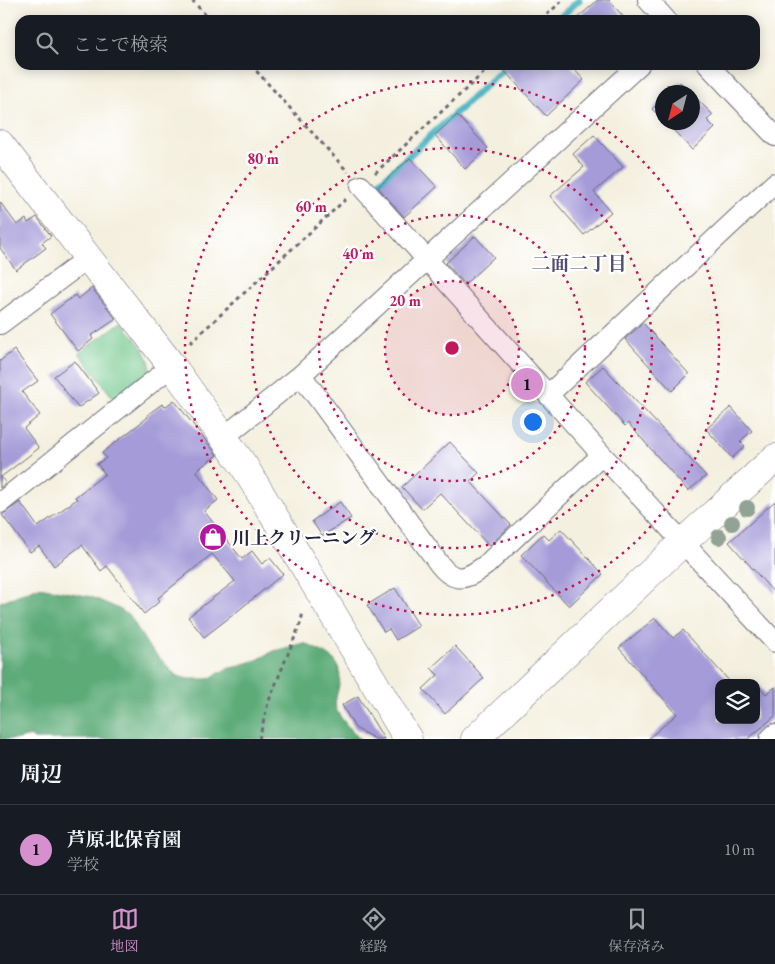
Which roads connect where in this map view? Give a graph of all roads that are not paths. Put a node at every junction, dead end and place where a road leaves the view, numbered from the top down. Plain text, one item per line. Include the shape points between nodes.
1 (648, 0) edge
2 (662, 15) edge
3 (634, 70) edge
4 (713, 70) edge
5 (775, 136) edge
6 (1, 148) edge
7 (775, 183) edge
8 (361, 186) road end
9 (88, 258) junction
10 (428, 260) junction
11 (0, 324) edge
12 (172, 366) junction
13 (301, 375) junction
14 (548, 395) junction
15 (224, 437) junction
16 (602, 455) junction
17 (775, 458) edge
18 (0, 503) edge
19 (682, 543) junction
20 (775, 642) edge
21 (775, 734) edge
22 (408, 739) edge
23 (474, 739) edge
24 (770, 739) edge

1 - 2 street
3 - 10 street
4 - 5 street
6 - 9 street
7 - 14 street
8 - 10 street
9 - 11 street
9 - 12 street
10 - 13 street
10 - 14 street
12 - 15 street
12 - 18 street
13 - 15 street
13 - 16 street via 446,574 455,578 473,574 486,565
14 - 16 street
15 - 22 street
16 - 19 street
17 - 19 street
19 - 20 street
19 - 23 street
21 - 24 street

